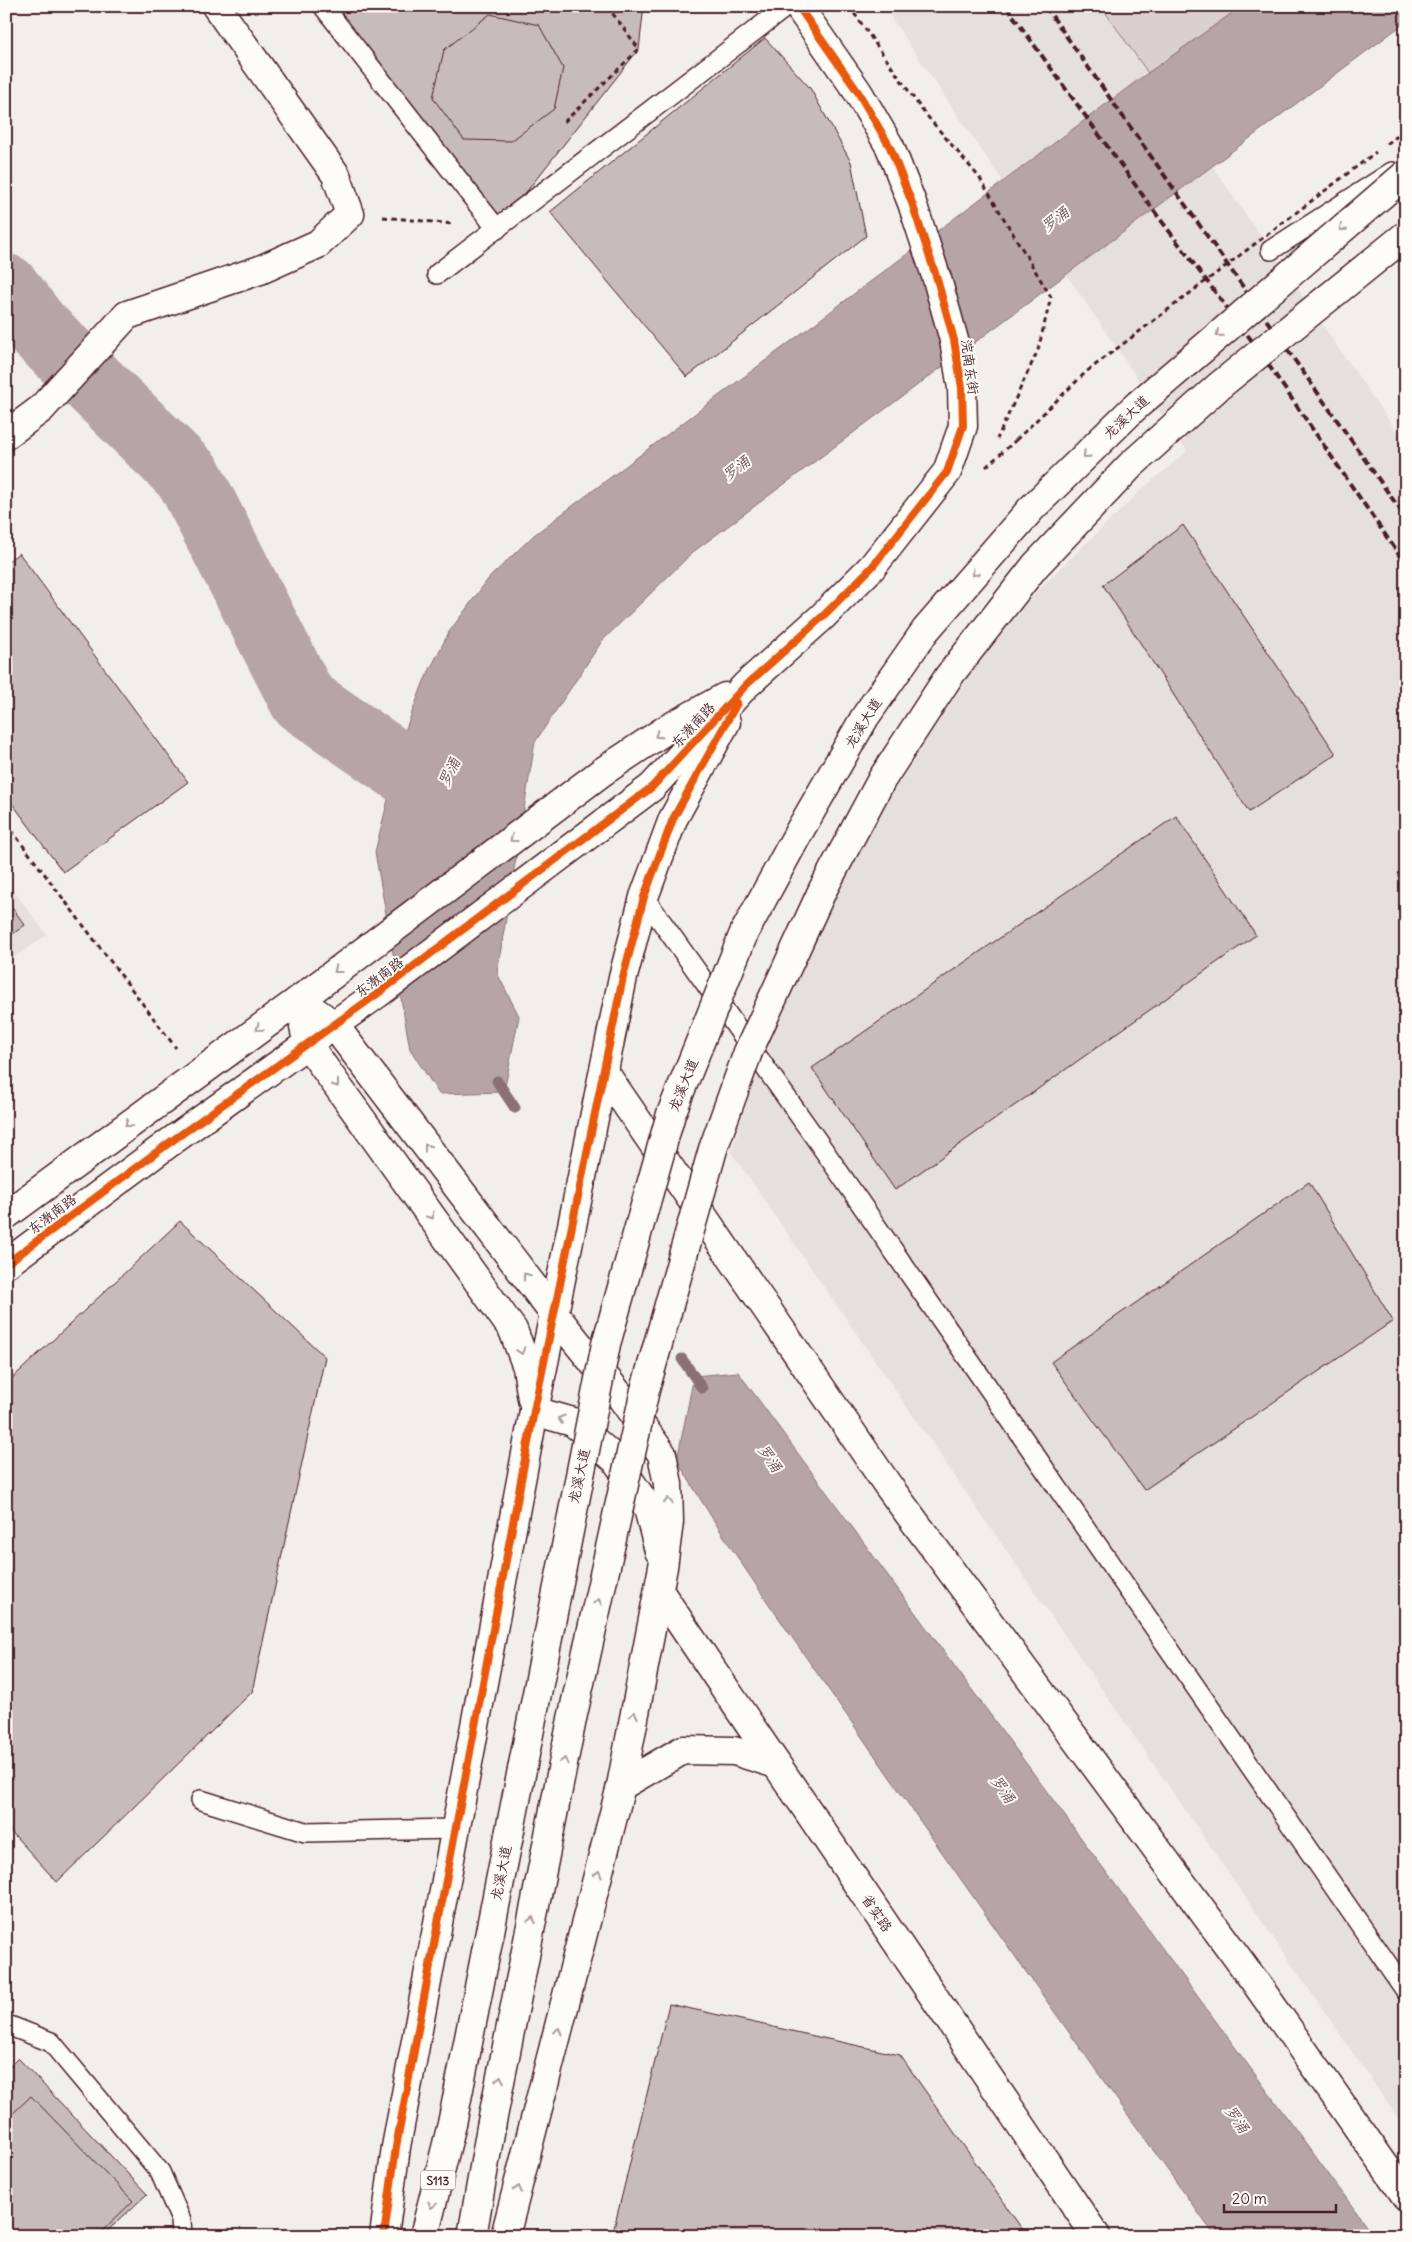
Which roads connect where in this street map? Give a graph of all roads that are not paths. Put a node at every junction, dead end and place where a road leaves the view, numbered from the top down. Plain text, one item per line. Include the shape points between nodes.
1 (216, 6) edge
2 (323, 6) edge
3 (787, 6) edge
4 (798, 6) edge
5 (1406, 163) edge
6 (1406, 174) edge
7 (497, 229) junction
8 (1406, 236) edge
9 (1271, 250) dead end
10 (437, 274) dead end
11 (6, 435) edge
12 (746, 685) junction
13 (644, 897) junction
14 (299, 1000) junction
15 (334, 1025) junction
16 (308, 1045) junction
17 (604, 1072) junction
18 (6, 1215) edge
19 (6, 1264) edge
20 (555, 1315) junction
21 (534, 1411) junction
22 (661, 1579) junction
23 (776, 1764) junction
24 (621, 1786) junction
25 (201, 1800) dead end
26 (456, 1829) junction
27 (1406, 1991) edge
28 (6, 2027) edge
29 (1406, 2196) edge
30 (182, 2236) edge
31 (384, 2236) edge
32 (424, 2236) edge
33 (472, 2236) edge
34 (505, 2236) edge
35 (1096, 2236) edge

1 - 11 street via 336,175 350,214 318,244 260,270 127,315 41,409
2 - 7 lane
3 - 7 lane
4 - 12 street, 浣南东街 via 858,92 886,139 912,203 954,340 962,388 963,426 947,472 872,567
5 - 9 lane
6 -> 32 street, 龙溪大道 / S113, bridge via 1134,408 1025,516 925,631 865,718 744,933 671,1114 606,1344 452,2124
7 - 10 lane
33 -> 8 street, bridge via 572,1719 645,1390 716,1140 748,1052 823,889 902,747 949,676 1035,566 1131,465 1219,386
12 - 13 street via 673,819
12 -> 14 street, 东漖南路 via 667,729 602,772
12 - 15 street, 东漖南路 via 652,786
13 - 17 street via 623,977
13 - 27 lane via 822,1147
14 - 15 street
14 - 16 street
14 -> 18 street, 东漖南路
15 - 16 street, 东漖南路
20 -> 15 street
16 - 19 street, 东漖南路
16 -> 21 street via 514,1330 527,1368
17 - 20 street
17 - 29 street via 889,1487 1253,1979
20 - 21 street
22 -> 20 street via 669,1522 668,1484 662,1454
22 -> 21 street via 648,1508 616,1460 573,1422
21 - 26 street
22 - 23 street, 省实路
24 -> 22 street
23 - 24 street via 734,1751 683,1750
23 - 35 street, 省实路
34 -> 24 street
25 - 26 lane via 306,1832
26 - 31 street via 396,2147
28 - 30 lane via 51,2042 160,2172 181,2220

